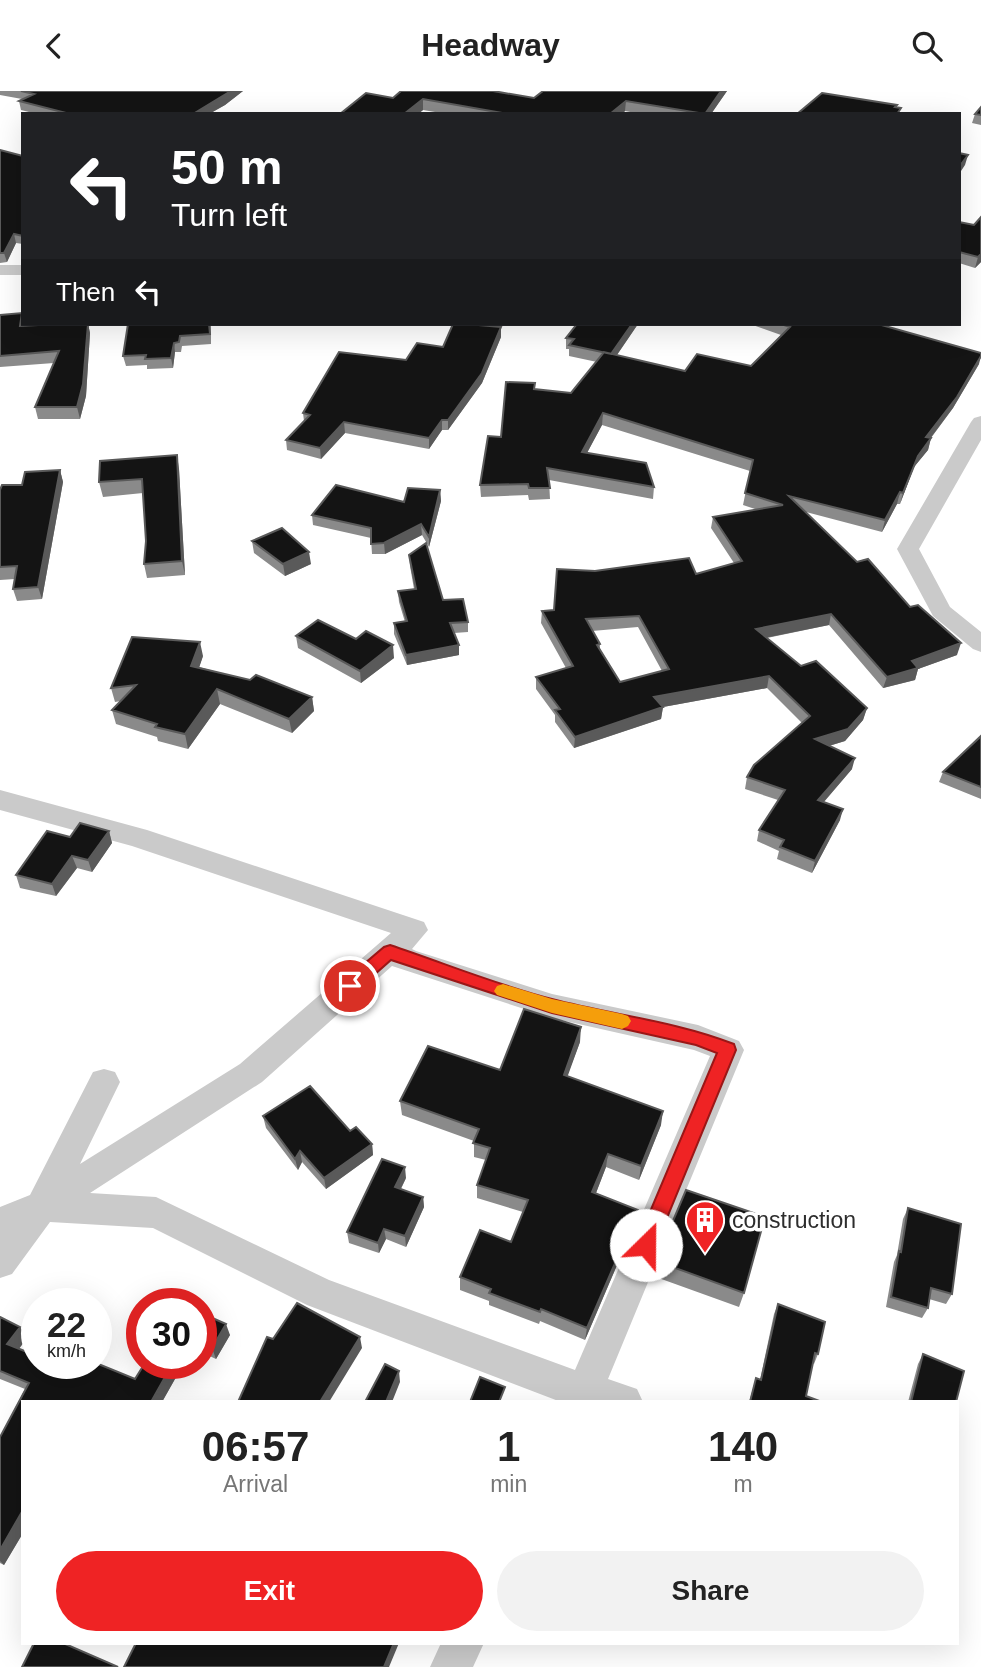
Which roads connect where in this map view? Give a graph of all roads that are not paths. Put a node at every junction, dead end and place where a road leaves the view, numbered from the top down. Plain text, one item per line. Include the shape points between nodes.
1 (21, 269) edge
2 (0, 270) edge
3 (981, 422) edge
4 (981, 645) edge
5 (0, 800) edge
6 (390, 952) junction
7 (104, 1082) dead end
8 (42, 1206) junction
9 (0, 1223) edge
10 (0, 1262) edge
11 (582, 1397) edge
12 (607, 1400) edge
13 (462, 1645) edge
14 (451, 1667) edge

1 - 2 street
3 - 4 street via 908,549 941,611
5 - 6 street via 137,837 414,930
6 - 8 street via 251,1073
6 - 11 street via 552,1006 698,1038 728,1050
7 - 8 street
8 - 9 street
8 - 10 street
8 - 11 street via 156,1213 320,1293
11 - 12 street
13 - 14 street

